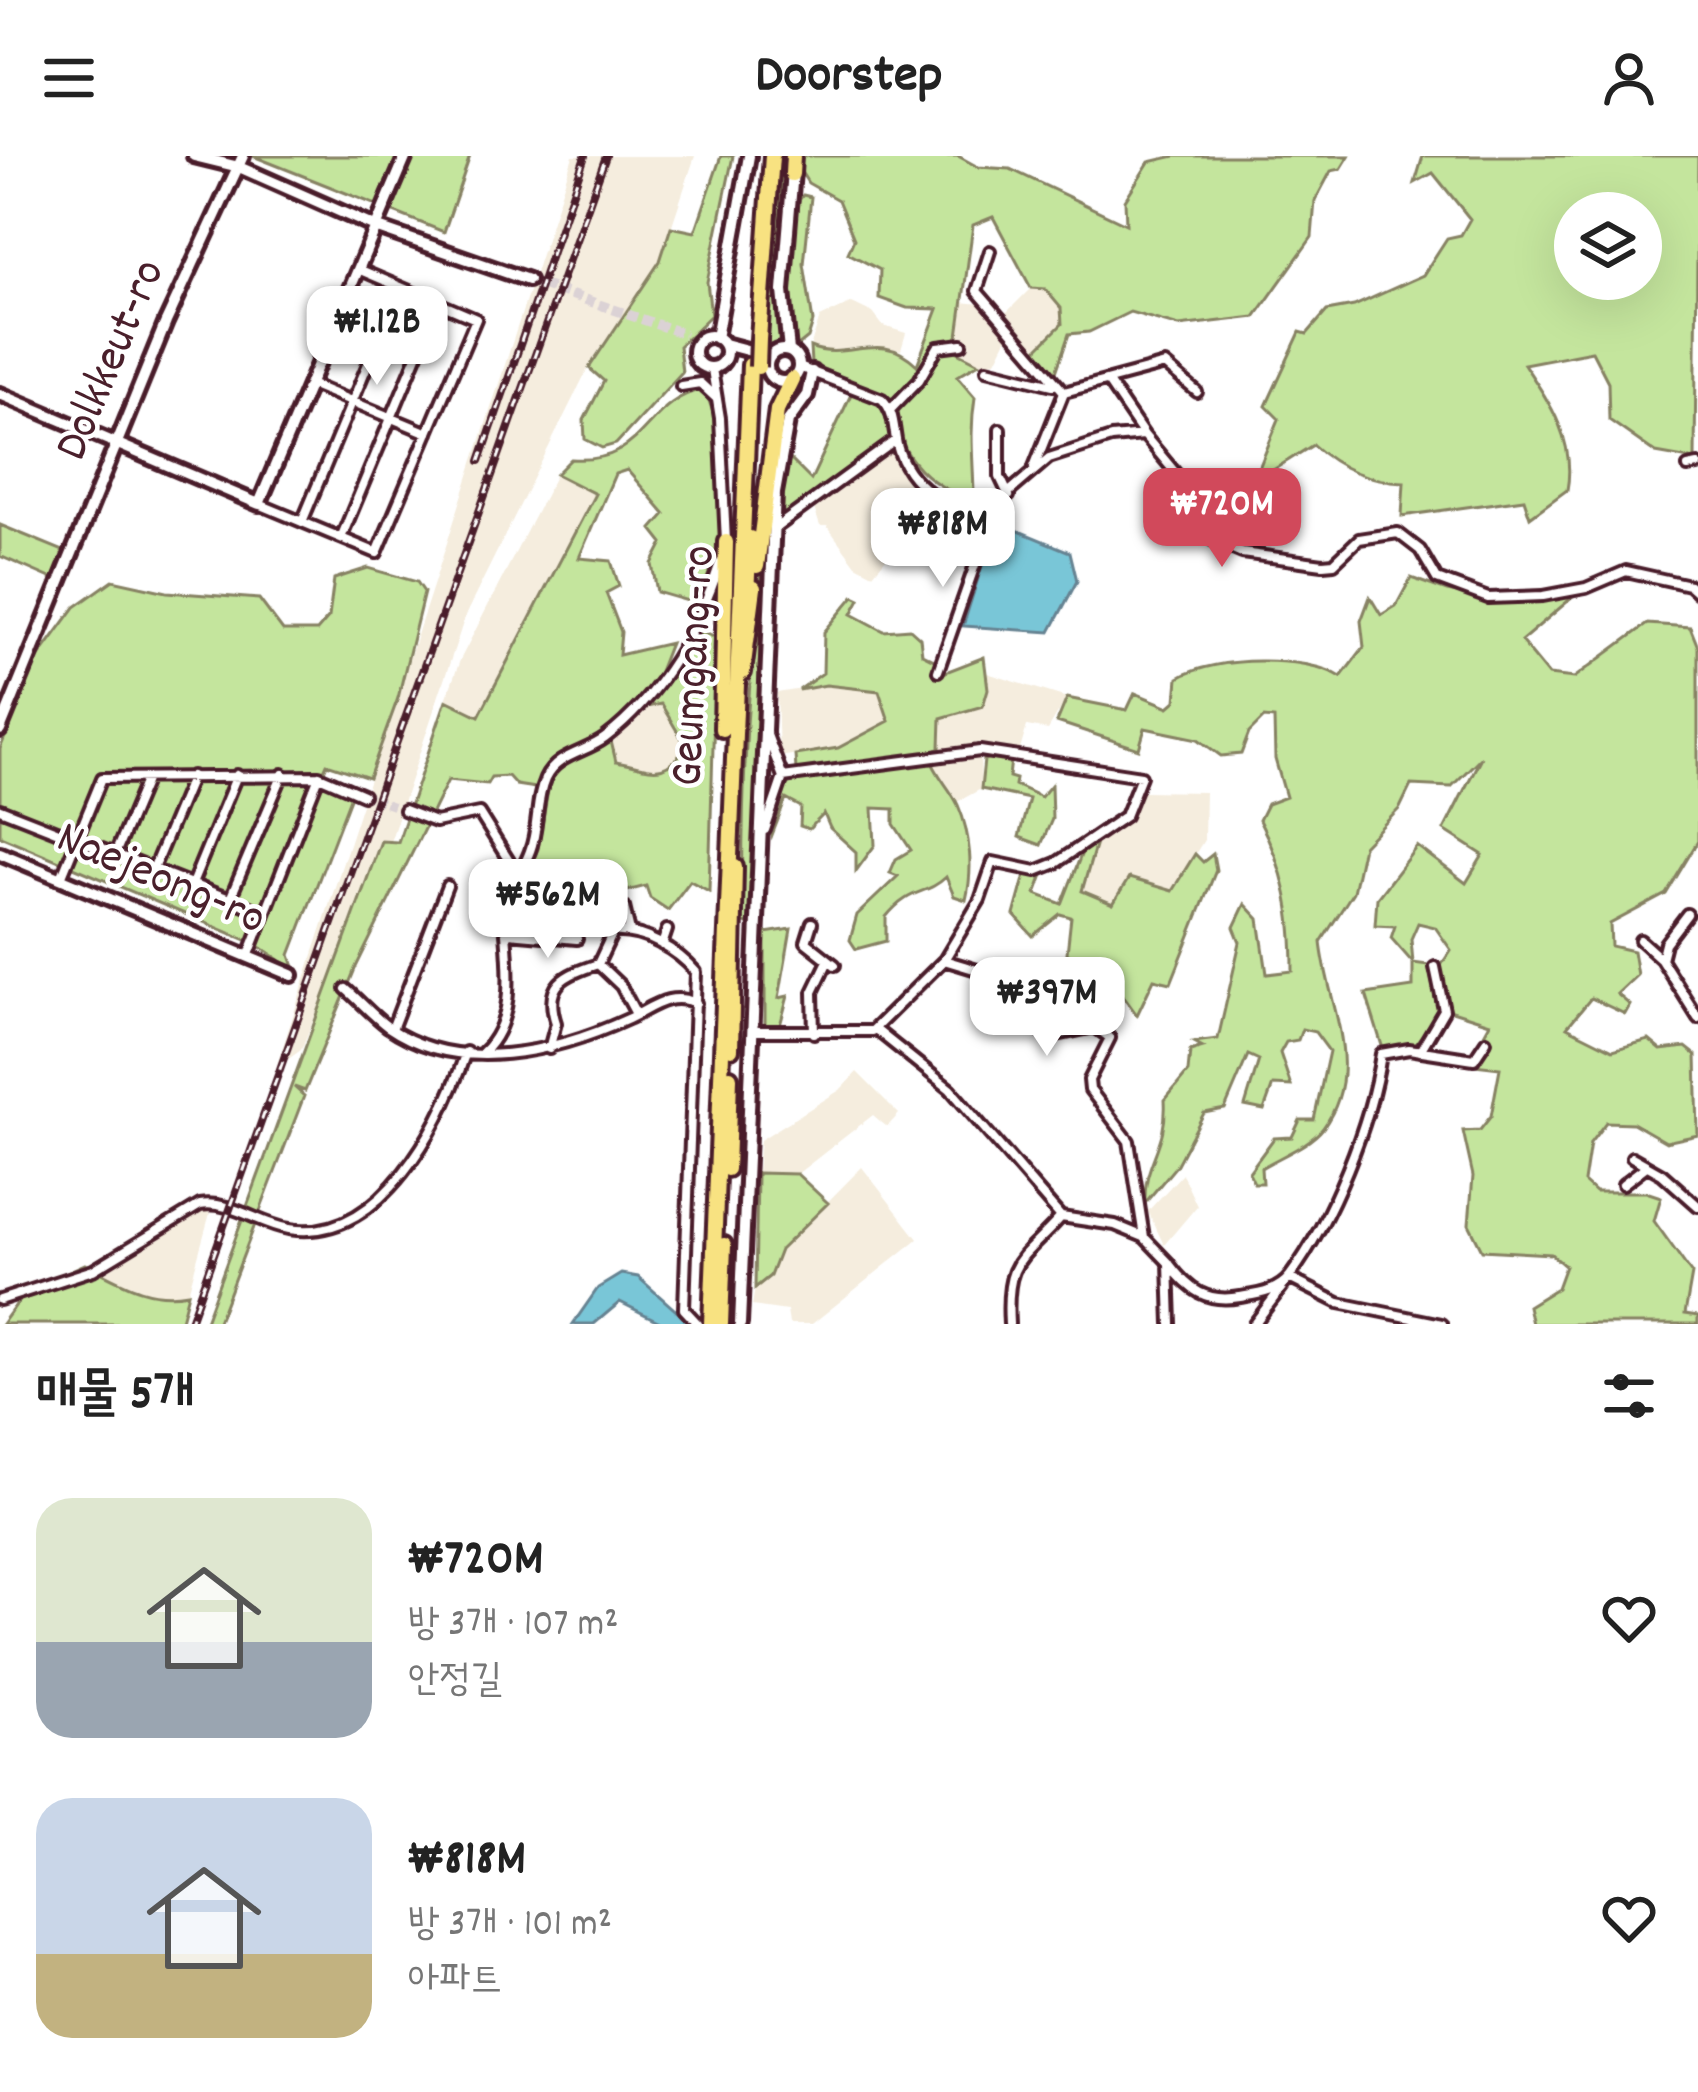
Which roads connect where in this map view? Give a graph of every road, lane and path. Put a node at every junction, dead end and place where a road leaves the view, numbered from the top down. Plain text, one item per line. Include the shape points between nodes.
1 (194, 156) edge
2 (388, 156) edge
3 (749, 156) edge
4 (768, 156) edge
5 (795, 156) edge
6 (405, 159) edge
7 (241, 162) edge
8 (792, 174) joint
9 (375, 226) junction
10 (990, 251) dead end
11 (358, 269) junction
12 (527, 280) tunnel mouth
13 (400, 286) junction
14 (439, 303) junction
15 (720, 341) junction
16 (962, 344) dead end
17 (789, 351) junction
18 (724, 359) junction
19 (761, 364) junction
20 (712, 369) junction
21 (987, 369) dead end
22 (812, 372) junction
23 (796, 373) junction
24 (1108, 382) junction
25 (310, 384) junction
26 (681, 386) dead end
27 (1059, 388) junction
28 (1197, 392) dead end
29 (0, 394) edge
30 (717, 399) junction
31 (352, 401) junction
32 (892, 408) junction
33 (392, 417) junction
34 (1000, 429) dead end
35 (428, 433) junction
36 (1144, 435) junction
37 (896, 440) junction
38 (116, 443) junction
39 (1034, 468) junction
40 (1009, 496) junction
41 (260, 504) junction
42 (987, 511) junction
43 (302, 522) junction
44 (774, 529) junction
45 (341, 538) junction
46 (727, 542) junction
47 (1698, 592) edge
48 (938, 671) dead end
49 (743, 672) junction
50 (764, 729) junction
51 (0, 730) edge
52 (283, 774) junction
53 (237, 775) junction
54 (192, 776) junction
55 (319, 776) junction
56 (147, 777) junction
57 (783, 777) junction
58 (363, 795) tunnel mouth
59 (0, 808) edge
60 (404, 811) tunnel mouth
61 (77, 839) junction
62 (760, 842) junction
63 (0, 853) edge
64 (115, 854) junction
65 (153, 869) junction
66 (61, 878) junction
67 (192, 884) junction
68 (448, 886) dead end
69 (230, 899) junction
70 (624, 907) dead end
71 (265, 913) junction
72 (1687, 914) dead end
73 (505, 920) junction
74 (812, 922) dead end
75 (667, 930) dead end
76 (630, 932) junction
77 (509, 933) junction
78 (577, 939) dead end
79 (1640, 940) dead end
80 (662, 945) junction
81 (248, 957) junction
82 (1661, 959) junction
83 (944, 960) junction
84 (598, 964) junction
85 (1435, 967) dead end
86 (292, 975) dead end
87 (722, 982) junction
88 (346, 989) dead end
89 (696, 1003) junction
90 (637, 1014) junction
91 (1698, 1018) edge
92 (392, 1029) junction
93 (875, 1029) junction
94 (754, 1031) junction
95 (814, 1033) junction
96 (1486, 1041) dead end
97 (549, 1049) junction
98 (1420, 1051) junction
99 (466, 1052) junction
100 (483, 1052) junction
101 (1632, 1157) dead end
102 (1646, 1167) junction
103 (1623, 1184) dead end
104 (1698, 1206) edge
105 (1061, 1216) junction
106 (1144, 1237) junction
107 (1169, 1263) junction
108 (1289, 1278) junction
109 (0, 1300) edge
110 (717, 1320) edge
111 (698, 1324) edge
112 (740, 1324) edge
113 (1009, 1324) edge
114 (1171, 1324) edge
115 (1253, 1324) edge
116 (1442, 1324) edge

1 - 7 street
2 - 6 street
3 - 15 street
4 - 19 highway, Geumgang-ro, bridge via 755,339
5 - 8 highway
6 - 9 street
7 - 9 street
7 - 38 street, Dolkkeut-ro
8 - 17 street via 783,291
9 - 11 street
9 - 12 street
10 - 27 street via 977,292
11 - 13 street
11 - 25 street
13 - 14 street
13 - 31 street
14 - 33 street
14 - 35 street via 476,319
15 - 18 street
15 - 19 street
15 - 20 street via 691,339 697,363
16 - 32 street via 938,347
17 - 19 street
17 - 23 street
18 - 19 street
18 - 20 street
19 - 23 street via 776,380
19 - 49 highway, Geumgang-ro
19 - 87 highway, Geumgang-ro
20 - 30 street
21 - 27 street
22 - 23 street
22 - 32 street via 872,392
22 - 44 street via 779,452
23 - 49 highway via 777,410
24 - 27 street
24 - 28 street via 1166,365
24 - 36 street
25 - 31 street
25 - 41 street
26 - 30 street via 700,383
27 - 39 street
29 - 38 street
30 - 46 street
31 - 33 street
31 - 43 street
32 - 37 street
33 - 35 street
33 - 45 street
34 - 40 street via 1000,477
35 - 45 street via 376,553
36 - 39 street via 1112,438
36 - 47 street via 1184,483 1205,532 1225,548 1323,565 1359,539 1398,532 1437,579 1489,598 1586,588 1626,571
37 - 42 street via 925,488 960,508
37 - 44 street
38 - 41 street
38 - 51 street, Dolkkeut-ro
39 - 40 street
40 - 42 street
41 - 43 street
42 - 48 street via 990,522
43 - 45 street
44 - 50 street
46 - 73 street via 696,625 664,674 621,724 545,780 532,848
46 - 87 highway
49 - 110 highway, Geumgang-ro
50 - 57 street
50 - 62 street
52 - 53 street
52 - 55 street
52 - 69 street
53 - 54 street
53 - 67 street
54 - 56 street
54 - 65 street
55 - 58 street
55 - 71 street
56 - 61 street via 102,778
56 - 64 street
57 - 62 street
57 - 83 street via 980,751 1141,776 1125,816 1056,863 1036,871 993,862
59 - 61 street
60 - 73 street via 435,823 479,813 508,861 496,901
61 - 64 street
61 - 66 street
62 - 94 street
63 - 66 street, Naejeong-ro
64 - 65 street
65 - 67 street
66 - 81 street, Naejeong-ro
67 - 69 street
68 - 92 street
69 - 71 street
70 - 76 street
71 - 81 street
72 - 82 street
73 - 77 street
74 - 95 street via 806,942 831,963 813,992
75 - 80 street
76 - 80 street
76 - 84 street via 609,935
77 - 78 street
77 - 100 street via 506,1006
79 - 82 street
80 - 89 street via 696,972
81 - 86 street, Naejeong-ro
82 - 91 street
83 - 93 street
83 - 106 street via 987,973 1047,1037 1095,1027 1110,1038 1088,1080 1129,1142
84 - 90 street
84 - 97 street via 573,972 553,992
85 - 98 street via 1444,1010
87 - 110 highway, Geumgang-ro
88 - 92 street
89 - 90 street via 671,998
89 - 111 street via 684,1309
90 - 97 street
92 - 99 street
93 - 95 street
93 - 105 street via 950,1089
94 - 95 street
94 - 112 street
96 - 98 street via 1474,1059
97 - 100 street
98 - 108 street via 1382,1054 1344,1178
99 - 100 street
99 - 109 street via 449,1101 411,1161 346,1220 294,1230 200,1204 93,1270
101 - 102 street
102 - 103 street
102 - 104 street
105 - 106 street
105 - 113 street via 1019,1254
106 - 107 street
107 - 108 street via 1187,1288 1211,1299 1269,1292
107 - 114 street
108 - 115 street
108 - 116 street via 1339,1303

